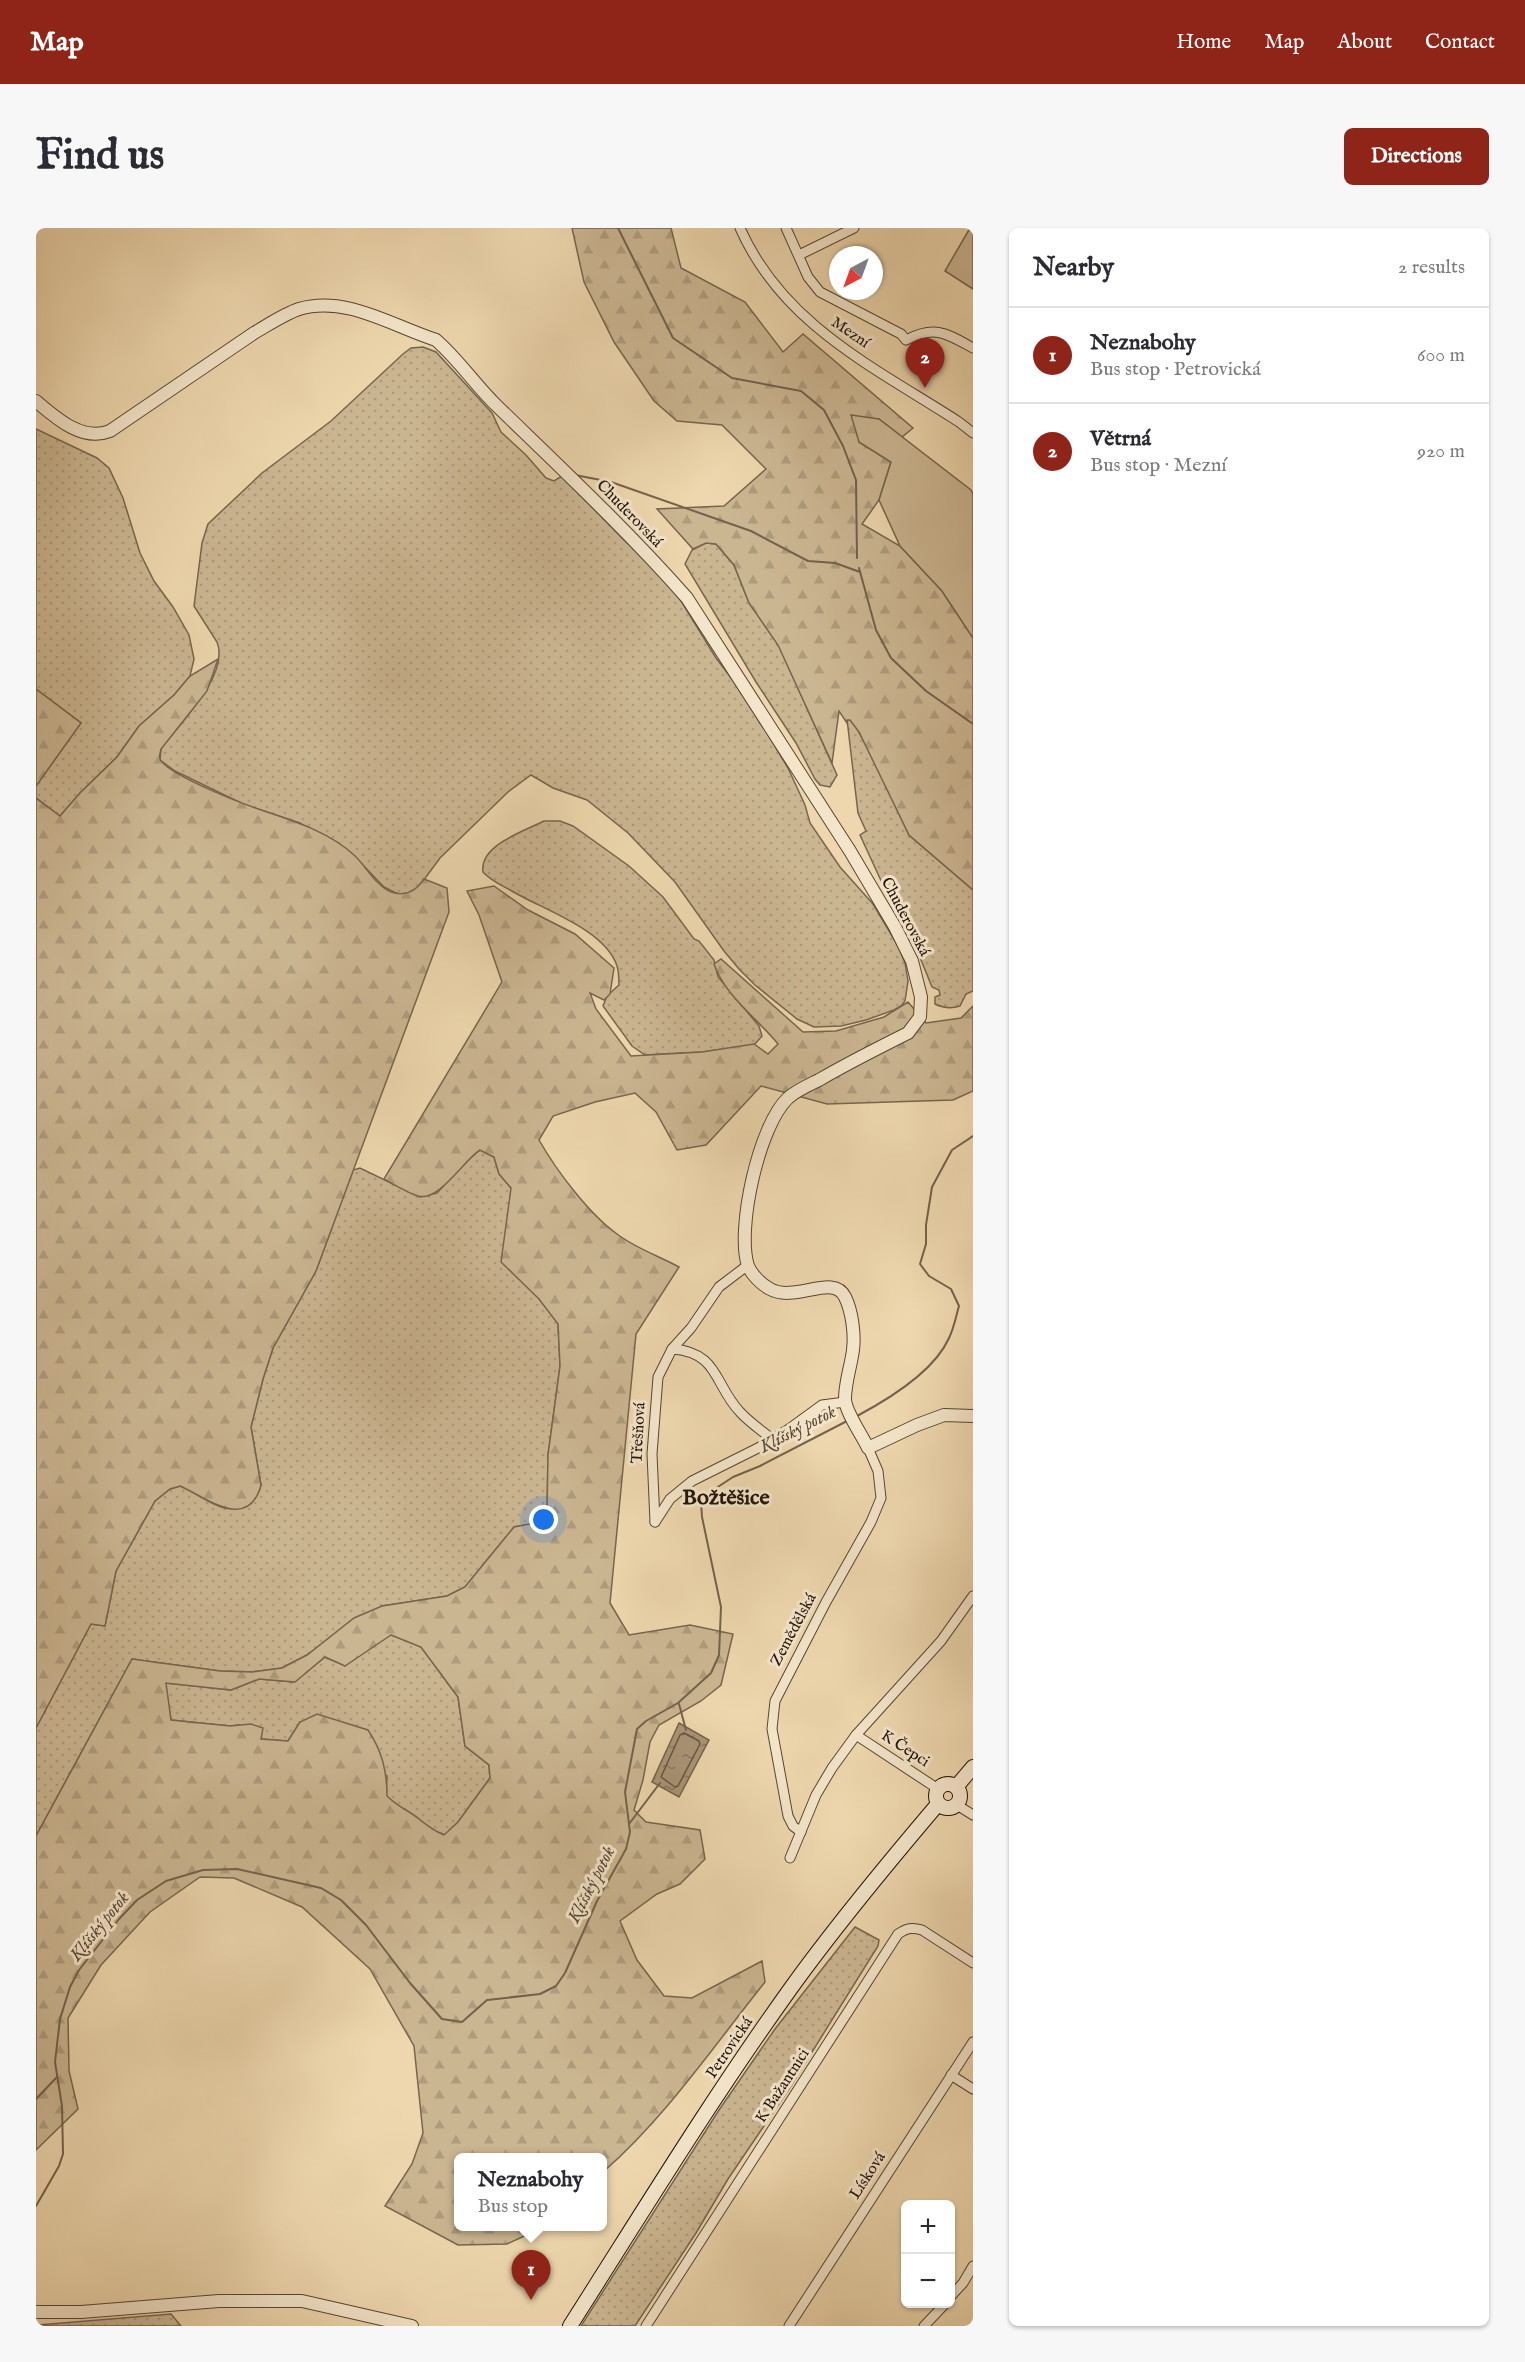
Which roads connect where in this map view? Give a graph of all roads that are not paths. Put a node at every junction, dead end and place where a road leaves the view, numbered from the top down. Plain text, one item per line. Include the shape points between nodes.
1 (740, 228) edge
2 (786, 228) edge
3 (854, 228) edge
4 (799, 255) junction
5 (973, 348) edge
6 (36, 400) edge
7 (973, 433) edge
8 (748, 1265) junction
9 (672, 1349) junction
10 (850, 1413) junction
11 (973, 1416) edge
12 (772, 1439) junction
13 (868, 1448) junction
14 (973, 1596) edge
15 (856, 1735) junction
16 (973, 1767) edge
17 (956, 1787) junction
18 (938, 1789) junction
19 (939, 1804) junction
20 (957, 1805) junction
21 (973, 1815) edge
22 (801, 1832) junction
23 (790, 1858) dead end
24 (973, 1963) edge
25 (973, 2042) edge
26 (951, 2075) junction
27 (973, 2089) edge
28 (973, 2266) edge
29 (955, 2292) edge
30 (941, 2308) edge
31 (36, 2312) edge
32 (412, 2326) edge
33 (570, 2326) edge
34 (646, 2326) edge
35 (789, 2326) edge
36 (924, 2326) edge

1 - 7 street, Mezní via 758,262 804,318
2 - 4 street
3 - 4 street
4 - 5 street via 808,277 820,292 906,340 918,333 945,332
6 - 8 street, Chuderovská via 72,428 101,435 254,333 298,310 330,305 346,308 436,340 492,402 687,598 867,879 912,961 921,997 920,1017 908,1033 790,1096 775,1114 752,1177 745,1249
8 - 9 street, Třešňová via 719,1287 692,1328
8 - 10 street via 760,1282 777,1292 795,1294 824,1286 844,1294 851,1311 854,1348 847,1379
9 - 12 street via 687,1350 711,1365 738,1410
9 - 12 street, Třešňová via 658,1377 652,1454 654,1522 670,1499 692,1481
10 - 12 street via 822,1405
10 - 13 street
11 - 13 street via 944,1415
13 - 22 street, Zemědělská via 878,1471 881,1498 775,1701 773,1743 788,1816
14 - 15 street via 941,1641
15 - 18 street, K Čepci
15 - 22 street via 816,1795
16 - 17 main road
17 - 18 main road via 947,1784
17 - 20 main road via 960,1796
18 - 19 main road
19 - 20 main road via 948,1809
19 - 33 main road, Petrovická via 873,1880 790,1988
20 - 21 street
22 - 23 street
24 - 34 street, K Bažantnici via 922,1930 913,1927 898,1934
25 - 26 street, Lísková
26 - 27 street
26 - 35 street, Lísková
28 - 29 street
30 - 36 street
31 - 32 street via 219,2301 302,2301

